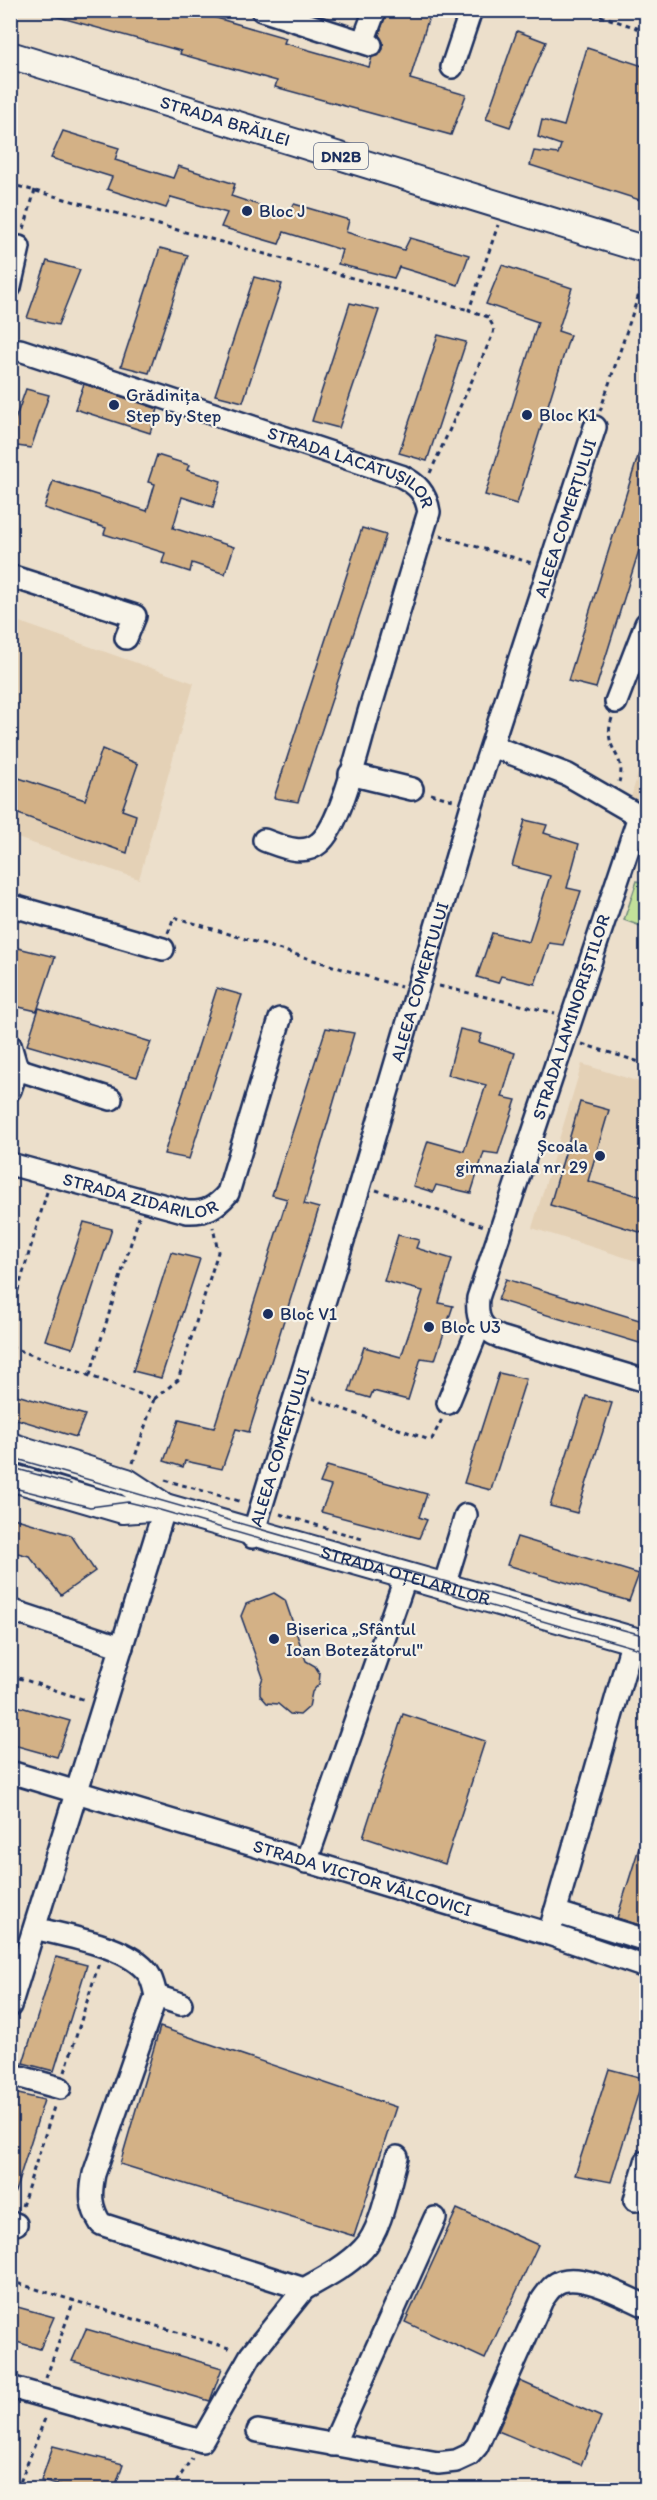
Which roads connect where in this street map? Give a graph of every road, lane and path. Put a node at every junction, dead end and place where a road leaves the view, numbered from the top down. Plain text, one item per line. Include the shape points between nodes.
1 (262, 10) edge
2 (375, 10) edge
3 (471, 10) edge
4 (583, 10) edge
5 (646, 31) edge
6 (10, 55) edge
7 (452, 67) dead end
8 (10, 184) edge
9 (35, 190) junction
10 (505, 207) junction
11 (19, 247) joint
12 (646, 249) edge
13 (646, 273) edge
14 (10, 287) edge
15 (469, 310) junction
16 (10, 351) edge
17 (604, 400) dead end
18 (595, 427) dead end
19 (422, 492) junction
20 (423, 531) junction
21 (548, 568) junction
22 (10, 576) edge
23 (646, 624) edge
24 (126, 638) dead end
25 (616, 702) joint
26 (492, 746) junction
27 (350, 774) junction
28 (412, 789) joint
29 (612, 801) junction
30 (472, 805) junction
31 (264, 840) dead end
32 (10, 904) edge
33 (163, 949) joint
34 (418, 986) junction
35 (570, 1016) junction
36 (280, 1019) dead end
37 (563, 1039) junction
38 (10, 1045) edge
39 (646, 1064) edge
40 (17, 1069) junction
41 (10, 1090) edge
42 (111, 1100) dead end
43 (10, 1164) edge
44 (52, 1175) junction
45 (360, 1185) junction
46 (144, 1200) junction
47 (208, 1210) junction
48 (500, 1231) junction
49 (10, 1317) edge
50 (480, 1324) junction
51 (10, 1347) edge
52 (90, 1376) junction
53 (646, 1381) edge
54 (296, 1393) junction
55 (154, 1399) junction
56 (448, 1403) joint
57 (10, 1446) edge
58 (131, 1470) dead end
59 (10, 1477) edge
60 (164, 1479) dead end
61 (165, 1507) junction
62 (261, 1508) junction
63 (466, 1515) dead end
64 (252, 1535) junction
65 (406, 1576) junction
66 (444, 1586) junction
67 (10, 1610) edge
68 (640, 1642) edge
69 (122, 1647) junction
70 (10, 1675) edge
71 (104, 1706) junction
72 (10, 1772) edge
73 (77, 1791) junction
74 (306, 1862) junction
75 (555, 1912) junction
76 (35, 1928) junction
77 (549, 1934) junction
78 (646, 1940) edge
79 (646, 1967) edge
80 (156, 1996) junction
81 (181, 2004) dead end
82 (10, 2006) edge
83 (10, 2074) edge
84 (60, 2088) dead end
85 (397, 2157) dead end
86 (646, 2162) edge
87 (635, 2200) dead end
88 (435, 2218) dead end
89 (10, 2281) edge
90 (304, 2289) junction
91 (74, 2300) junction
92 (646, 2306) edge
93 (251, 2355) junction
94 (10, 2387) edge
95 (46, 2398) junction
96 (258, 2431) dead end
97 (202, 2441) junction
98 (333, 2445) junction
99 (17, 2490) edge
100 (171, 2490) edge

1 - 2 street via 367,43
3 - 7 street
4 - 5 path
6 - 10 main road, STRADA BRĂILEI / DN2B
8 - 9 path
9 - 11 path
9 - 15 path
10 - 12 main road, STRADA BRĂILEI / DN2B
10 - 15 path
11 - 14 street
13 - 17 path
15 - 19 path via 488,317 493,334
16 - 19 street, STRADA LĂCĂTUȘILOR via 20,350 401,476
18 - 21 street, ALEEA COMERȚULUI
19 - 20 street, STRADA LĂCĂTUȘILOR via 429,512
20 - 21 path
20 - 27 street, STRADA LĂCĂTUȘILOR
21 - 26 street, ALEEA COMERȚULUI
22 - 24 street via 135,616
23 - 25 street
25 - 29 path via 608,737 622,772
26 - 29 street via 567,775
26 - 30 street, ALEEA COMERȚULUI
27 - 28 street
27 - 31 street, STRADA LĂCĂTUȘILOR via 328,835 317,845 304,850 288,849
28 - 30 path
29 - 35 street, STRADA LAMINORIȘTILOR via 639,816
30 - 34 street, ALEEA COMERȚULUI
32 - 33 street
33 - 34 path via 174,916
34 - 35 path
34 - 45 street, ALEEA COMERȚULUI
35 - 37 street, STRADA LAMINORIȘTILOR
36 - 47 street, STRADA ZIDARILOR via 228,1193
37 - 39 path
37 - 48 street, STRADA LAMINORIȘTILOR
38 - 40 street
40 - 41 street
40 - 42 street
43 - 44 street, STRADA ZIDARILOR
44 - 46 street, STRADA ZIDARILOR
44 - 49 path
45 - 48 path
45 - 54 street, ALEEA COMERȚULUI
46 - 47 street, STRADA ZIDARILOR via 187,1212
46 - 52 path
47 - 55 path via 218,1252 178,1380
48 - 50 street, STRADA LAMINORIȘTILOR via 478,1298
50 - 53 street via 500,1337
50 - 56 street
51 - 52 path
52 - 55 path
54 - 56 path via 427,1439 436,1435
54 - 62 street, ALEEA COMERȚULUI
55 - 58 path
57 - 61 main road, STRADA OȚELARILOR via 127,1482
59 - 61 main road, STRADA OȚELARILOR via 123,1510
60 - 62 path
61 - 64 main road, STRADA OȚELARILOR
61 - 69 street
62 - 64 street, ALEEA COMERȚULUI
63 - 66 street
64 - 65 main road, STRADA OȚELARILOR
65 - 66 main road, STRADA OȚELARILOR
65 - 74 street
66 - 68 main road, STRADA OȚELARILOR
67 - 69 street
68 - 75 street
69 - 71 street
70 - 71 path
71 - 73 street
72 - 73 street, STRADA VICTOR VÂLCOVICI
73 - 74 street, STRADA VICTOR VÂLCOVICI
73 - 76 street
74 - 77 street, STRADA VICTOR VÂLCOVICI
75 - 77 street
75 - 78 street
76 - 80 street via 119,1952 149,1975
76 - 82 street
77 - 79 street, STRADA VICTOR VÂLCOVICI
80 - 81 street
80 - 90 street via 94,2174 90,2193 93,2212 101,2224 119,2231
83 - 84 street
85 - 90 street via 374,2234 363,2250
86 - 87 street
88 - 98 street
89 - 91 path
90 - 93 street
91 - 93 path
91 - 95 path
92 - 98 street via 577,2279 551,2286 477,2446 456,2461 438,2463
93 - 97 street
94 - 95 street
95 - 97 street
95 - 99 path
96 - 98 street
97 - 100 path

